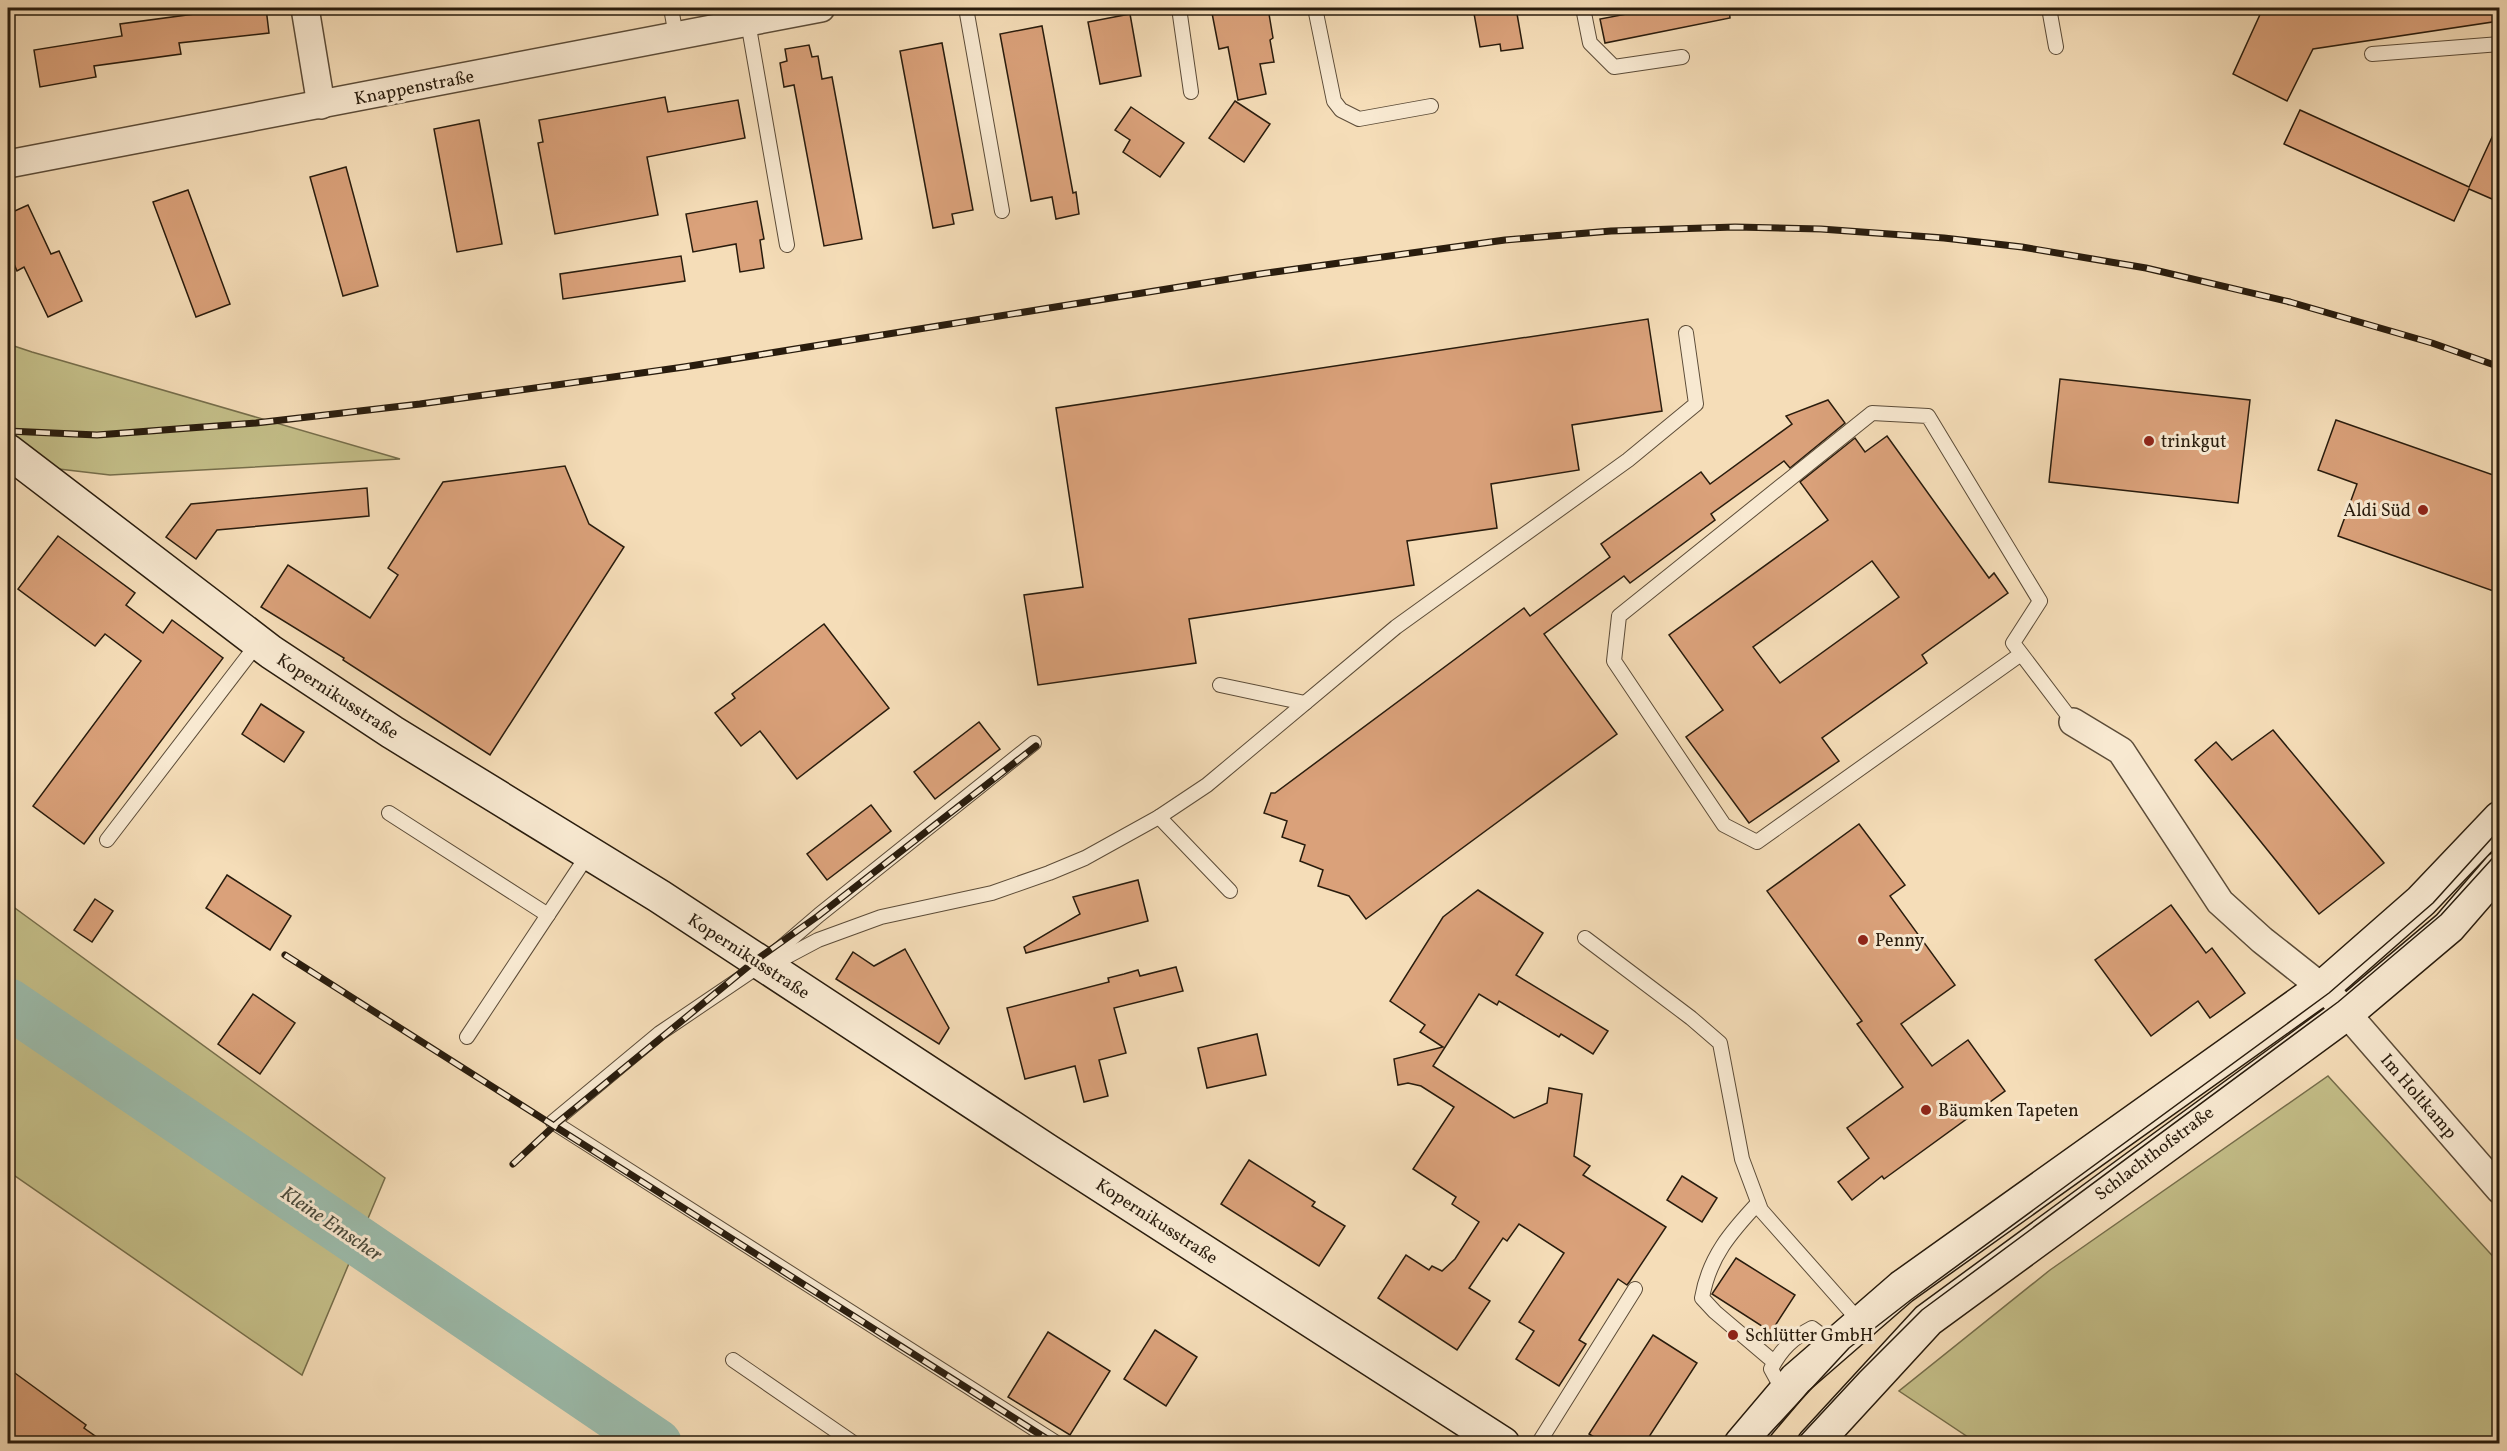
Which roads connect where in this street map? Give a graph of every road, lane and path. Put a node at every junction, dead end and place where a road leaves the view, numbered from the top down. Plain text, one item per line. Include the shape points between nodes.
1 (305, 8) edge
2 (671, 8) edge
3 (821, 8) edge
4 (966, 8) edge
5 (1179, 8) edge
6 (1315, 8) edge
7 (1583, 8) edge
8 (2049, 8) edge
9 (748, 22) junction
10 (676, 36) junction
11 (2499, 44) edge
12 (2056, 47) dead end
13 (2372, 54) dead end
14 (1682, 57) dead end
15 (1191, 92) dead end
16 (321, 105) junction
17 (1431, 106) dead end
18 (8, 164) edge
19 (1002, 211) dead end
20 (787, 245) dead end
21 (1686, 333) dead end
22 (8, 451) edge
23 (258, 643) junction
24 (2021, 654) junction
25 (1220, 685) dead end
26 (1305, 703) junction
27 (2073, 722) joint
28 (1034, 743) dead end
29 (389, 813) dead end
30 (1159, 817) junction
31 (2499, 818) edge
32 (107, 840) dead end
33 (589, 853) junction
34 (2499, 868) edge
35 (1230, 891) dead end
36 (548, 915) junction
37 (1585, 938) dead end
38 (764, 965) junction
39 (2336, 1001) junction
40 (467, 1037) dead end
41 (2499, 1190) edge
42 (1758, 1203) junction
43 (1635, 1289) dead end
44 (1861, 1323) junction
45 (733, 1360) dead end
46 (1779, 1377) junction
47 (855, 1443) edge
48 (1058, 1443) edge
49 (1503, 1443) edge
50 (1538, 1443) edge
51 (1740, 1443) edge
52 (1814, 1443) edge

1 - 16 street
2 - 10 lane
3 - 9 street, Knappenstraße
4 - 19 lane
5 - 15 lane
6 - 17 lane via 1334,101 1341,110 1359,119
7 - 14 lane via 1590,43 1614,68
8 - 12 lane
9 - 10 street, Knappenstraße
9 - 20 lane
10 - 16 street, Knappenstraße
11 - 13 lane
16 - 18 street, Knappenstraße
21 - 26 lane via 1696,404 1628,460 1396,627
22 - 23 street, Kopernikusstraße
23 - 32 lane
23 - 33 street, Kopernikusstraße via 392,732
24 - 24 lane via 2013,643 2040,601 1928,416 1872,413 1619,616 1614,661 1724,825 1757,842
24 - 27 lane
25 - 26 lane
26 - 30 lane via 1207,785
27 - 39 street via 2121,751 2220,902
28 - 38 lane via 819,915
29 - 36 lane
30 - 35 lane
30 - 38 lane via 1049,873 992,893 881,917
31 - 39 street, Schlachthofstraße via 2421,901
33 - 36 lane
33 - 38 street, Kopernikusstraße
34 - 39 street, Schlachthofstraße via 2448,927
36 - 40 lane
37 - 42 lane via 1720,1043 1742,1159
38 - 48 lane via 660,1033 553,1122
38 - 49 street, Kopernikusstraße
39 - 41 street, Im Holtkamp
39 - 44 street, Schlachthofstraße via 1902,1287
39 - 52 street, Schlachthofstraße via 1928,1320
42 - 44 lane
42 - 46 lane via 1729,1234 1705,1281 1702,1298
43 - 50 lane
44 - 46 street, Schlachthofstraße via 1831,1348
45 - 47 lane
46 - 51 street, Schlachthofstraße

